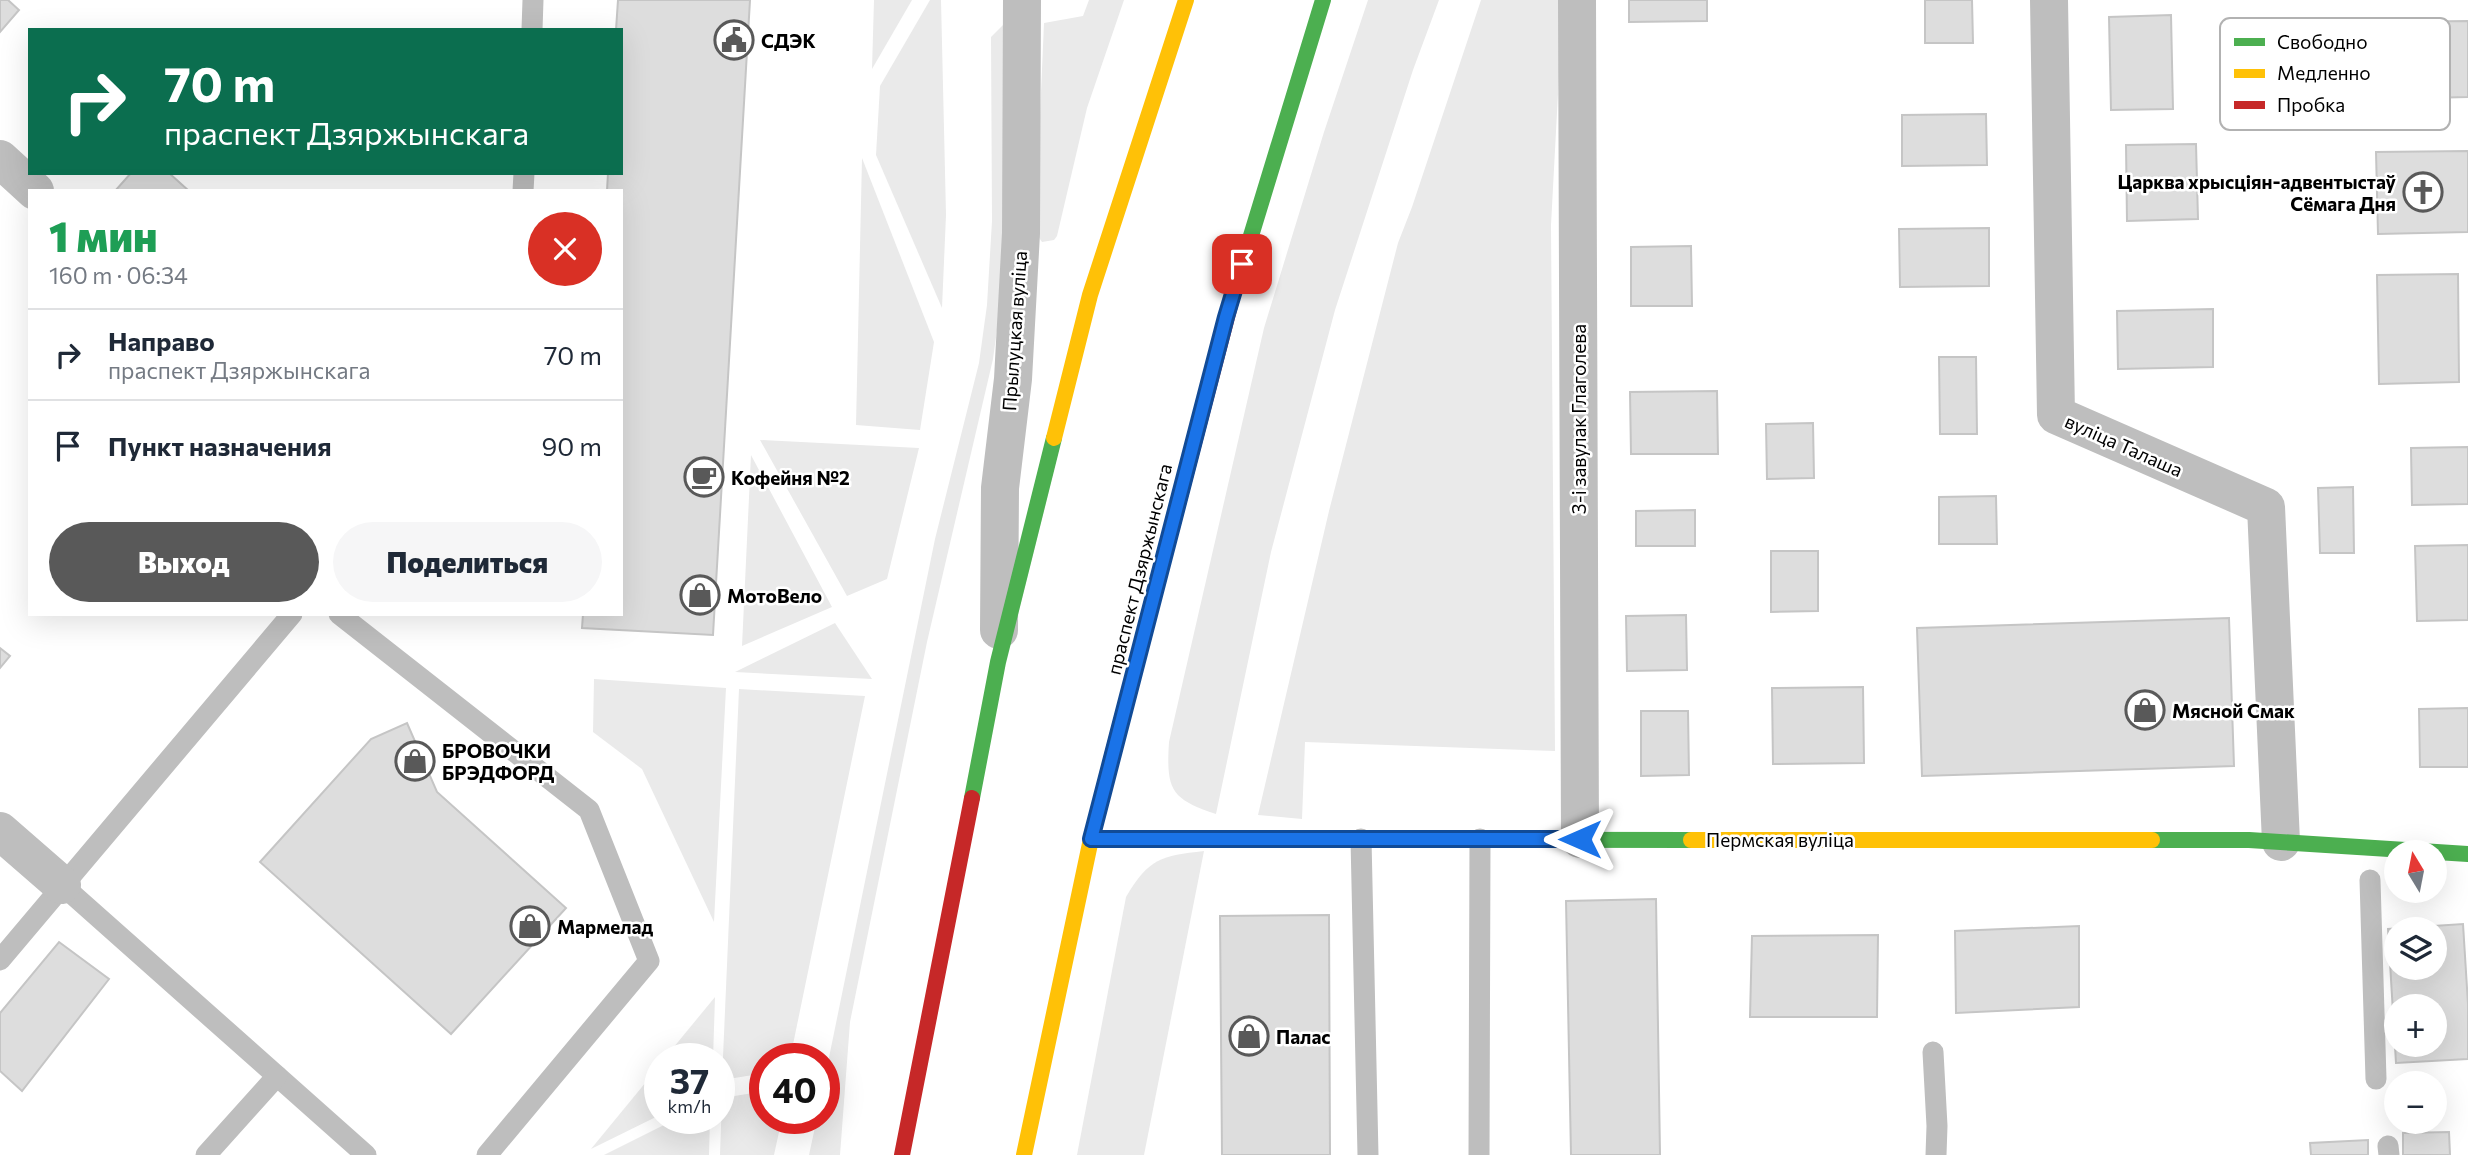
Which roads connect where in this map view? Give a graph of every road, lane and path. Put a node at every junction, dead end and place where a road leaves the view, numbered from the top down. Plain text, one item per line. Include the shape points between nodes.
1 (533, 0) edge
2 (1023, 0) edge
3 (1186, 0) edge
4 (1322, 0) edge
5 (1577, 0) edge
6 (2049, 0) edge
7 (532, 28) edge
8 (0, 159) edge
9 (33, 189) edge
10 (290, 616) edge
11 (342, 616) edge
12 (998, 662) junction
13 (0, 831) edge
14 (1091, 839) junction
15 (1361, 839) junction
16 (1480, 839) junction
17 (1580, 839) junction
18 (2281, 842) junction
19 (2468, 854) edge
20 (2370, 880) dead end
21 (62, 886) junction
22 (0, 960) edge
23 (1933, 1052) dead end
24 (276, 1076) junction
25 (2376, 1079) dead end
26 (206, 1155) edge
27 (366, 1155) edge
28 (487, 1155) edge
29 (902, 1155) edge
30 (1024, 1155) edge
31 (1368, 1155) edge
32 (1479, 1155) edge
33 (1936, 1155) edge

1 - 7 lane
2 - 12 street, Прылуцкая вуліца via 1021,233 1013,379 1000,488
3 - 12 main road via 1090,295
4 - 14 main road, праспект Дзяржынскага via 1226,317
5 - 17 street, 3-і завулак Глаголева
6 - 18 street, вуліца Талаша via 2056,415 2266,507
8 - 9 street
10 - 21 lane
11 - 28 lane via 589,810 649,961
12 - 29 main road
13 - 21 street
14 - 15 main road, Пермская вуліца
14 - 30 main road, праспект Дзяржынскага
15 - 16 main road, Пермская вуліца
15 - 31 lane
16 - 17 main road, Пермская вуліца
16 - 32 lane
17 - 18 main road, Пермская вуліца
18 - 19 main road, Пермская вуліца
20 - 25 lane
21 - 22 lane
21 - 24 lane
23 - 33 lane
24 - 26 lane
24 - 27 lane

